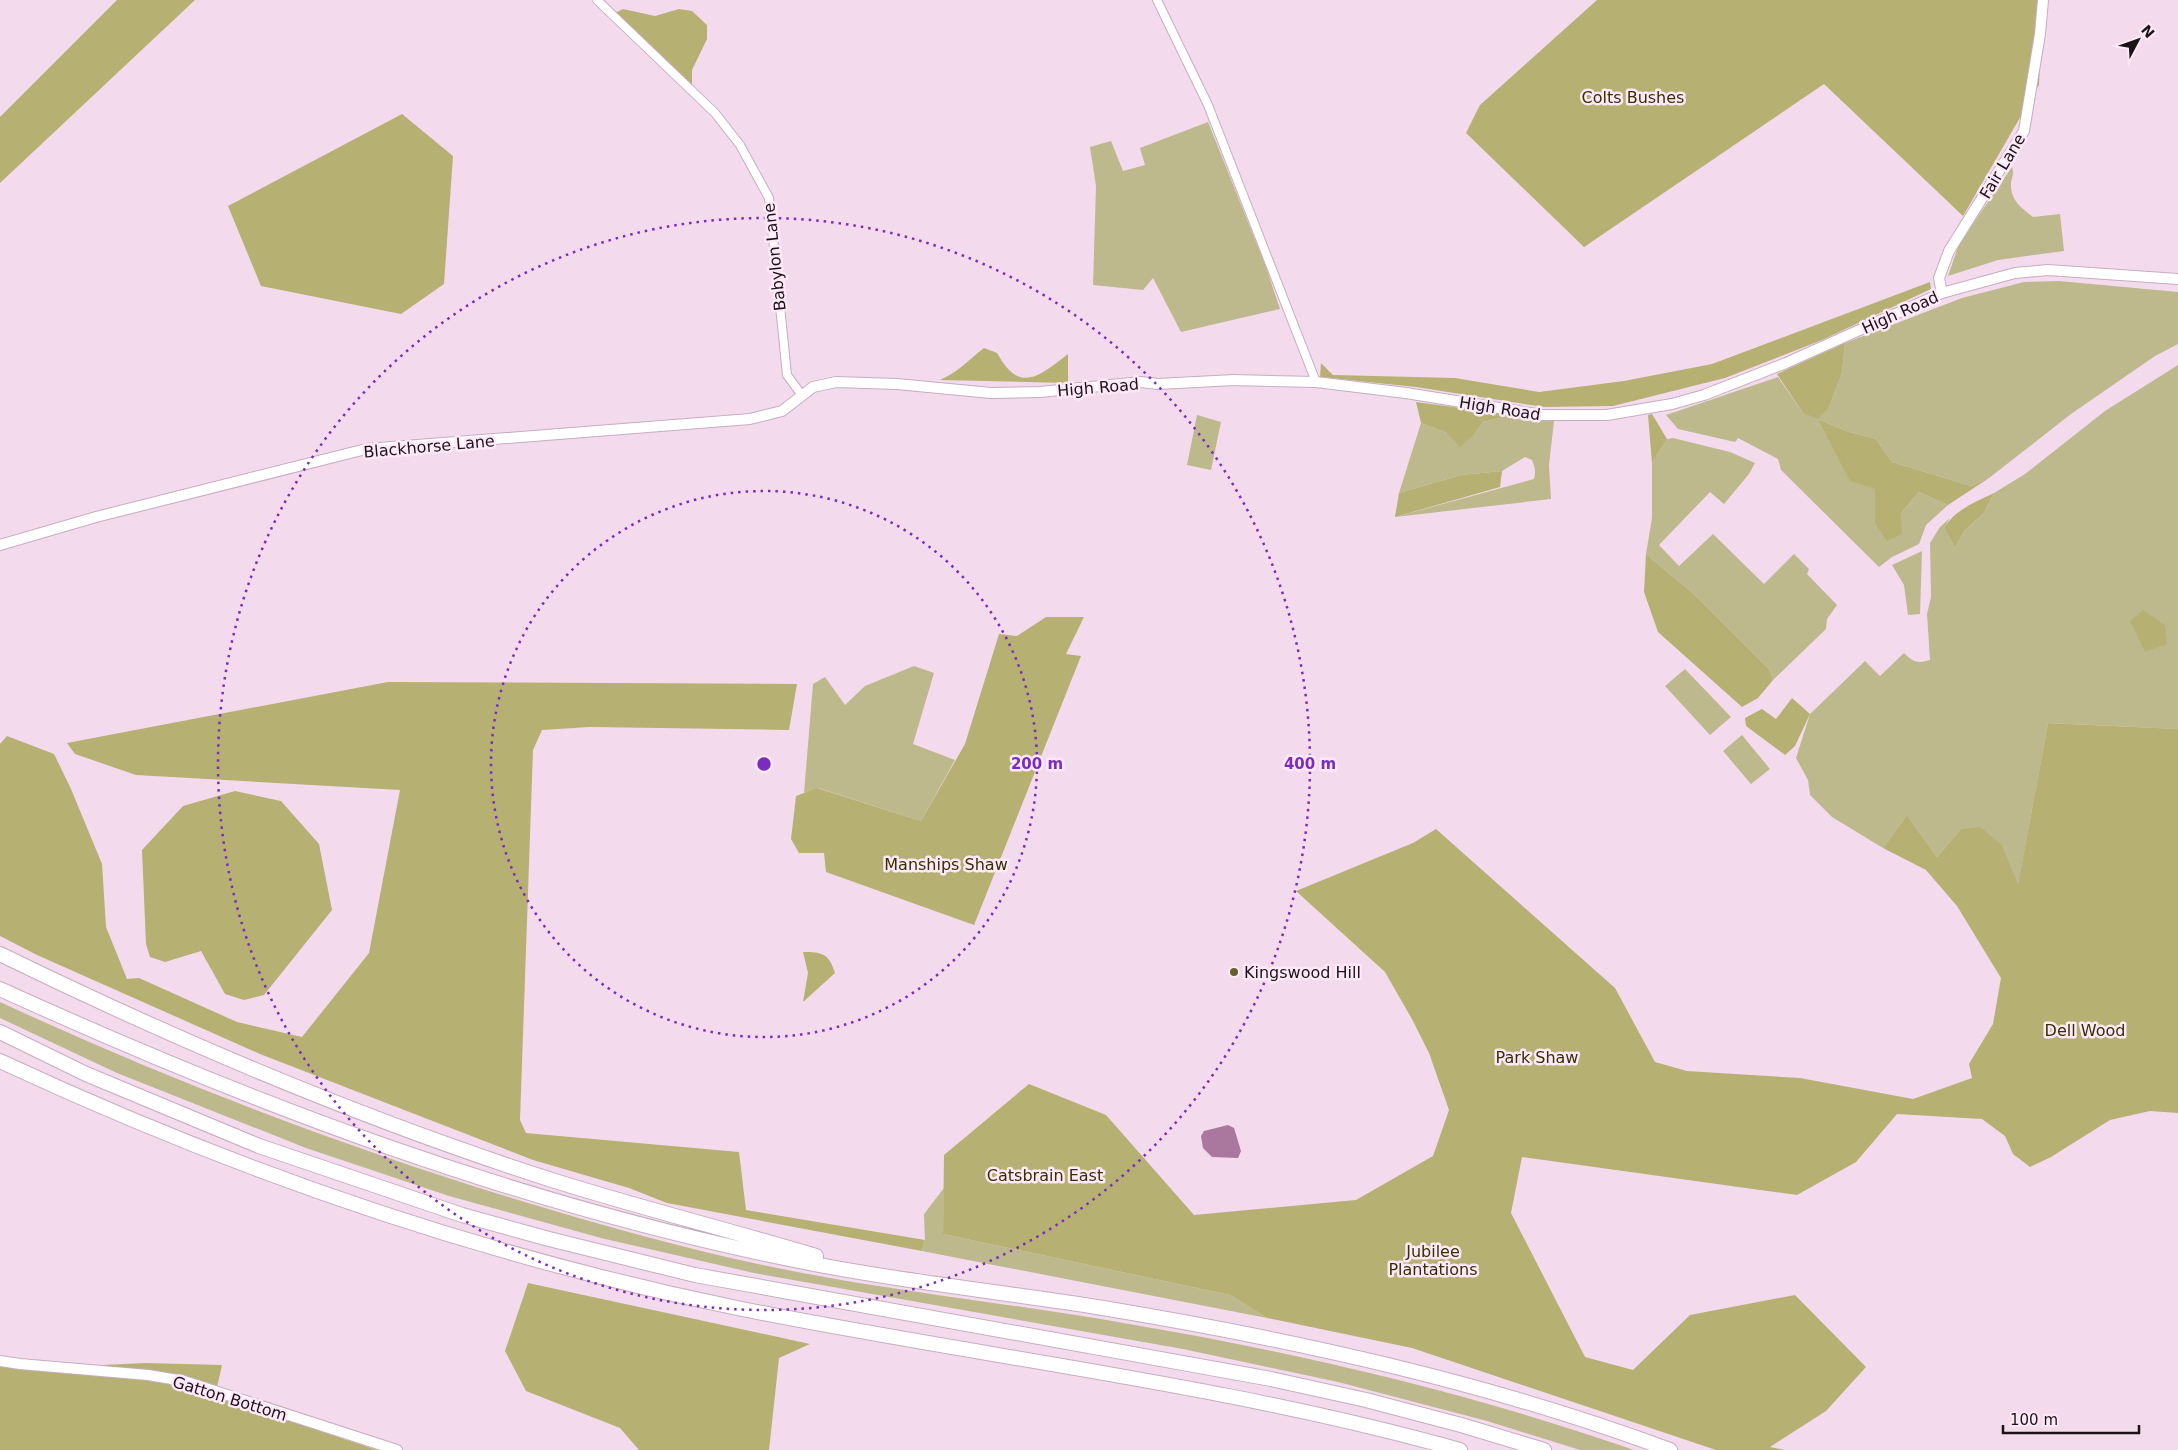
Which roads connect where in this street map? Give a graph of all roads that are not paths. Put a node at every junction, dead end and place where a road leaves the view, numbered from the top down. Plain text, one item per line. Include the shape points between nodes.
1 (597, 0) edge
2 (1157, 0) edge
3 (2043, 0) edge
4 (2178, 279) edge
5 (1942, 293) junction
6 (1316, 382) junction
7 (801, 394) junction
8 (0, 545) edge
9 (0, 954) edge
10 (0, 990) edge
11 (0, 1032) edge
12 (0, 1061) edge
13 (884, 1276) junction
14 (0, 1361) edge
15 (396, 1450) edge
16 (1460, 1450) edge
17 (1544, 1450) edge
18 (1670, 1450) edge

1 - 7 street, Babylon Lane via 715,112 760,178 769,198 788,375
2 - 6 street via 1208,105
3 - 5 street, Fair Lane via 2024,131 1949,251 1939,278
4 - 5 street, High Road via 2048,270 2015,273
5 - 6 street, High Road via 1786,363 1704,395 1607,415 1542,415
6 - 7 street, High Road via 1142,382 1030,392 991,392 836,382 813,387
7 - 8 street, Blackhorse Lane via 782,411 750,419 366,450 96,517
9 - 13 highway via 200,1049 426,1136 571,1186
10 - 13 highway via 284,1109 430,1163 643,1227
11 - 17 highway via 86,1074 259,1146 462,1215 549,1240 695,1274 1309,1387 1461,1425
12 - 16 highway via 176,1139 268,1174 432,1231 546,1263 743,1309 1281,1405
13 - 18 highway via 1095,1307 1384,1364 1571,1416
14 - 15 street, Gatton Bottom via 184,1381

